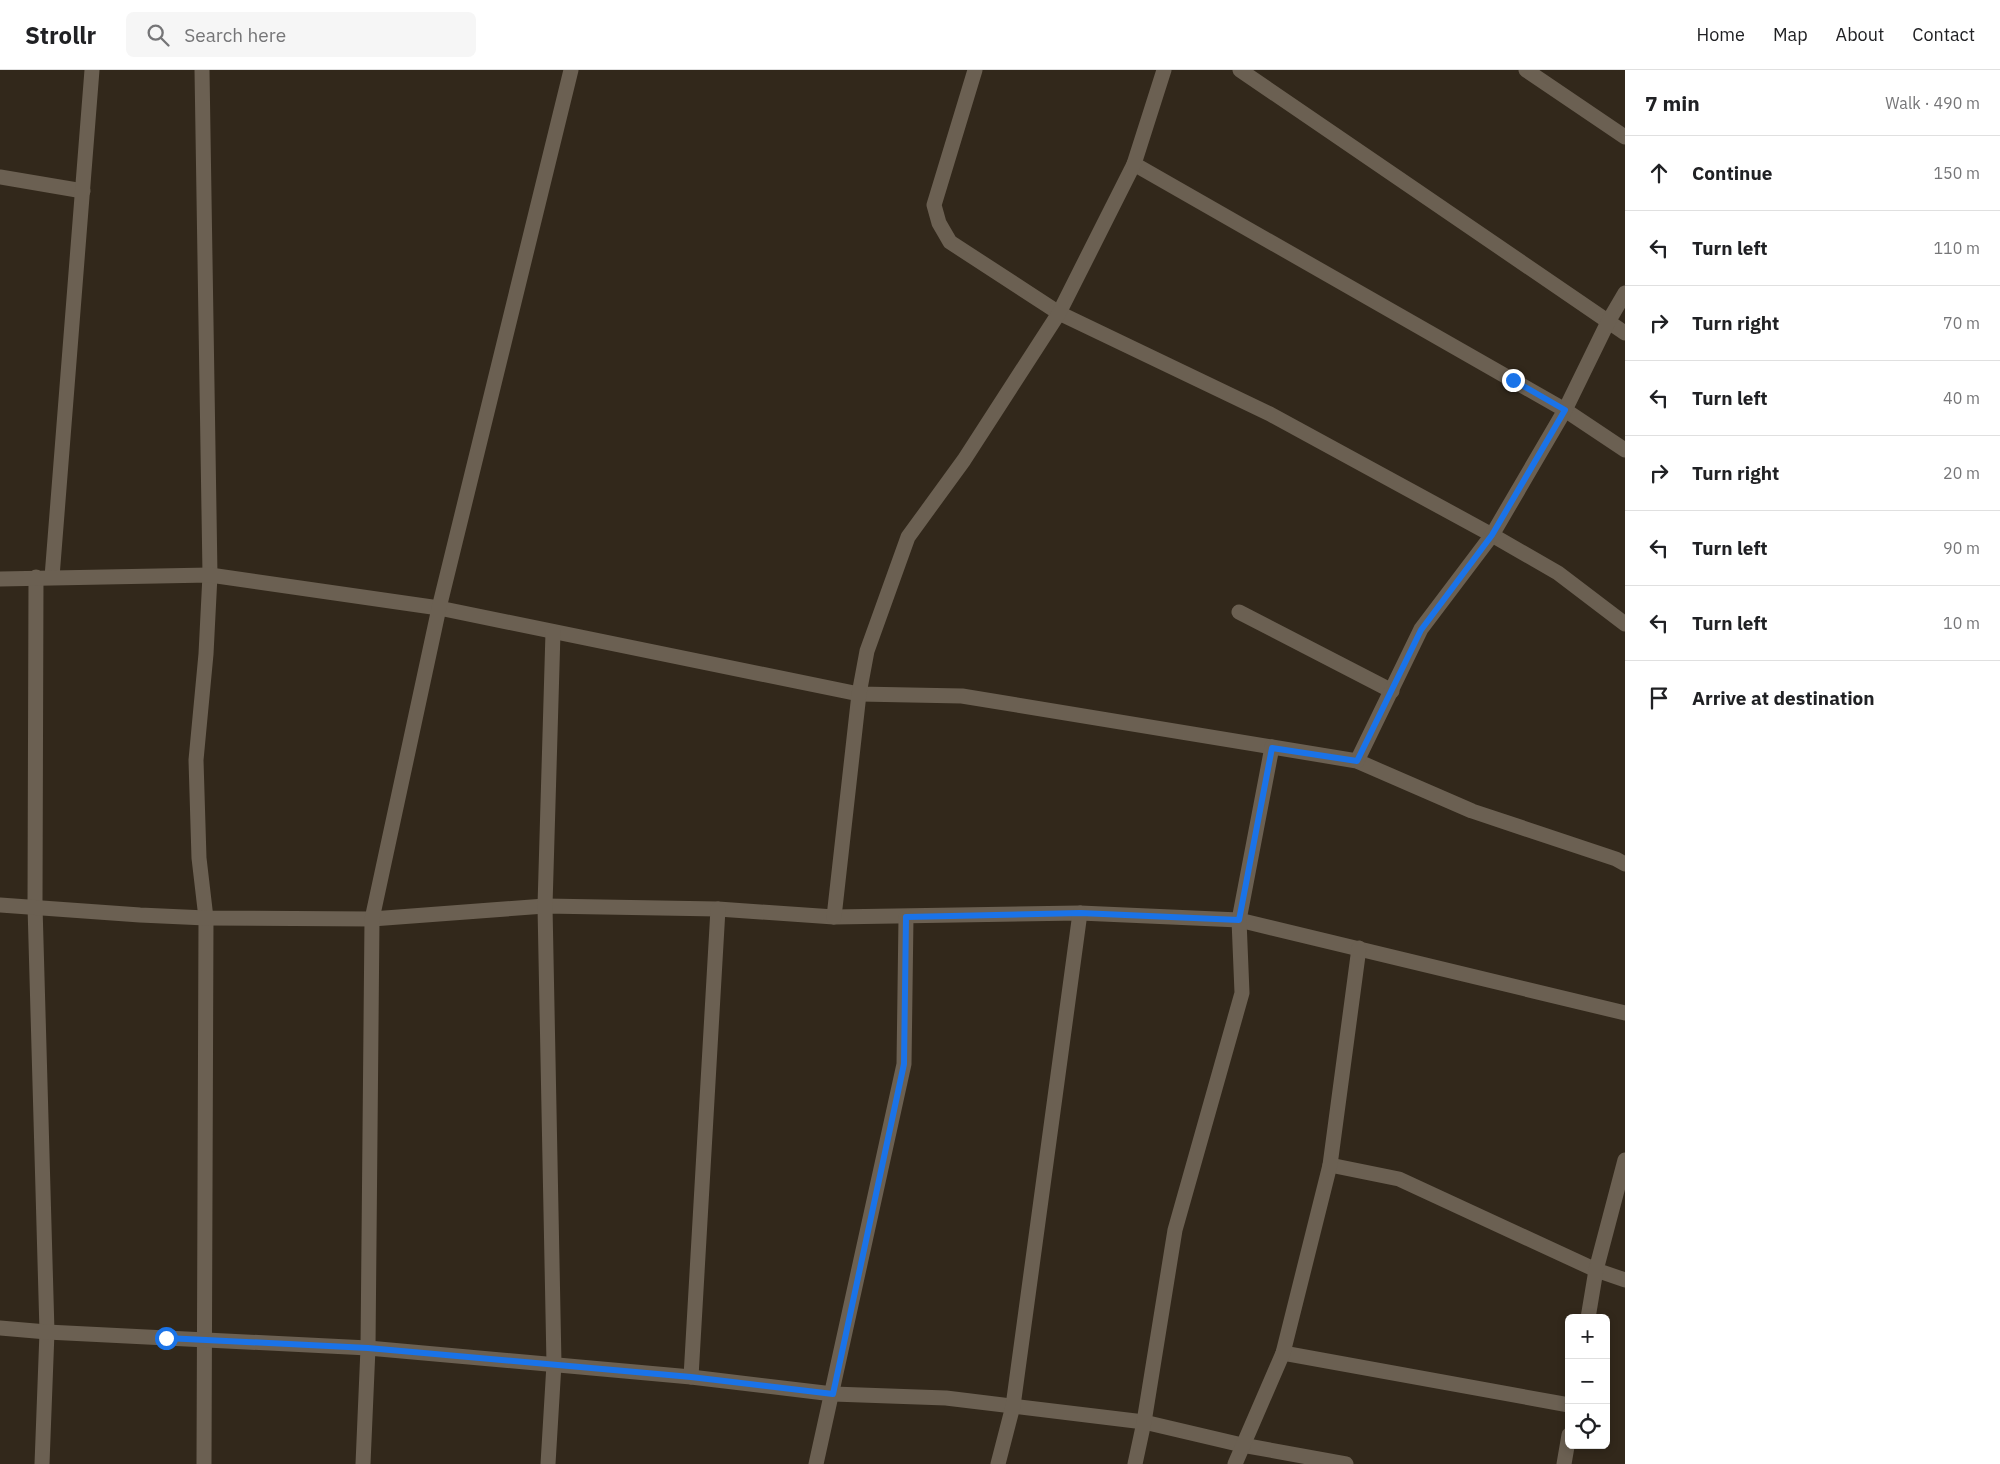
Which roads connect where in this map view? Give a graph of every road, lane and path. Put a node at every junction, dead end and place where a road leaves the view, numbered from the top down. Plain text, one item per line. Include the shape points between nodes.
1 (92, 70) edge
2 (202, 70) edge
3 (571, 70) edge
4 (974, 70) edge
5 (1164, 70) edge
6 (1240, 70) edge
7 (1526, 70) edge
8 (1625, 138) edge
9 (1134, 164) junction
10 (0, 177) edge
11 (83, 191) junction
12 (1625, 293) edge
13 (1059, 312) junction
14 (1608, 322) junction
15 (1625, 333) edge
16 (1565, 410) junction
17 (1625, 450) edge
18 (1492, 535) junction
19 (210, 575) junction
20 (44, 577) junction
21 (0, 579) edge
22 (439, 608) junction
23 (1239, 612) dead end
24 (1625, 624) edge
25 (553, 632) junction
26 (1392, 691) junction
27 (859, 694) junction
28 (1272, 748) junction
29 (1357, 761) junction
30 (1625, 864) edge
31 (0, 905) edge
32 (35, 906) junction
33 (545, 906) junction
34 (718, 909) junction
35 (1080, 913) junction
36 (834, 917) junction
37 (906, 917) junction
38 (206, 918) junction
39 (372, 919) junction
40 (1239, 920) junction
41 (1359, 948) junction
42 (1625, 1013) edge
43 (1625, 1160) edge
44 (1330, 1164) junction
45 (1596, 1270) junction
46 (1625, 1280) edge
47 (1589, 1314) edge
48 (0, 1328) edge
49 (47, 1332) junction
50 (205, 1340) junction
51 (368, 1348) junction
52 (1283, 1353) junction
53 (554, 1364) junction
54 (691, 1377) junction
55 (833, 1394) junction
56 (1565, 1404) edge
57 (1013, 1406) junction
58 (1144, 1422) junction
59 (1242, 1445) junction
60 (1567, 1449) edge
61 (42, 1464) edge
62 (204, 1464) edge
63 (363, 1464) edge
64 (548, 1464) edge
65 (816, 1464) edge
66 (998, 1464) edge
67 (1135, 1464) edge
68 (1235, 1464) edge
69 (1346, 1464) edge
70 (1564, 1464) edge

1 - 11 street
2 - 19 street
3 - 22 street
4 - 13 street via 934,205 939,222 950,242
5 - 9 street
6 - 14 street
7 - 8 street
9 - 13 street
9 - 16 street
10 - 11 street
11 - 20 street
12 - 14 street
13 - 18 street via 1270,414
13 - 27 street via 964,460 908,537 867,650
14 - 15 street
14 - 16 street
16 - 17 street
16 - 18 street
18 - 24 street via 1558,573
18 - 26 street via 1421,630
19 - 20 street
19 - 22 street
19 - 38 street via 196,760 199,858
20 - 21 street
20 - 32 street
22 - 25 street
22 - 39 street
23 - 26 street
25 - 27 street
25 - 33 street
26 - 29 street
27 - 28 street via 962,696
27 - 36 street
28 - 29 street
28 - 40 street
29 - 30 street via 1472,811
31 - 32 street
32 - 38 street via 140,916
32 - 49 street
33 - 34 street
33 - 39 street
33 - 53 street
34 - 36 street
34 - 54 street
35 - 37 street
35 - 40 street
35 - 57 street
36 - 37 street
37 - 55 street via 904,1064
38 - 39 street
38 - 50 street
39 - 51 street
40 - 41 street
40 - 58 street via 1242,993 1175,1230
41 - 42 street
41 - 44 street
43 - 45 street
44 - 45 street via 1399,1179
44 - 52 street
45 - 46 street
45 - 47 street
48 - 49 street
49 - 50 street
49 - 61 street
50 - 51 street
50 - 62 street
51 - 53 street
51 - 63 street
52 - 56 street
52 - 59 street
53 - 54 street
53 - 64 street
54 - 55 street
55 - 57 street via 946,1398
55 - 65 street
57 - 58 street
57 - 66 street
58 - 59 street
58 - 67 street
59 - 68 street
59 - 69 street
60 - 70 street

